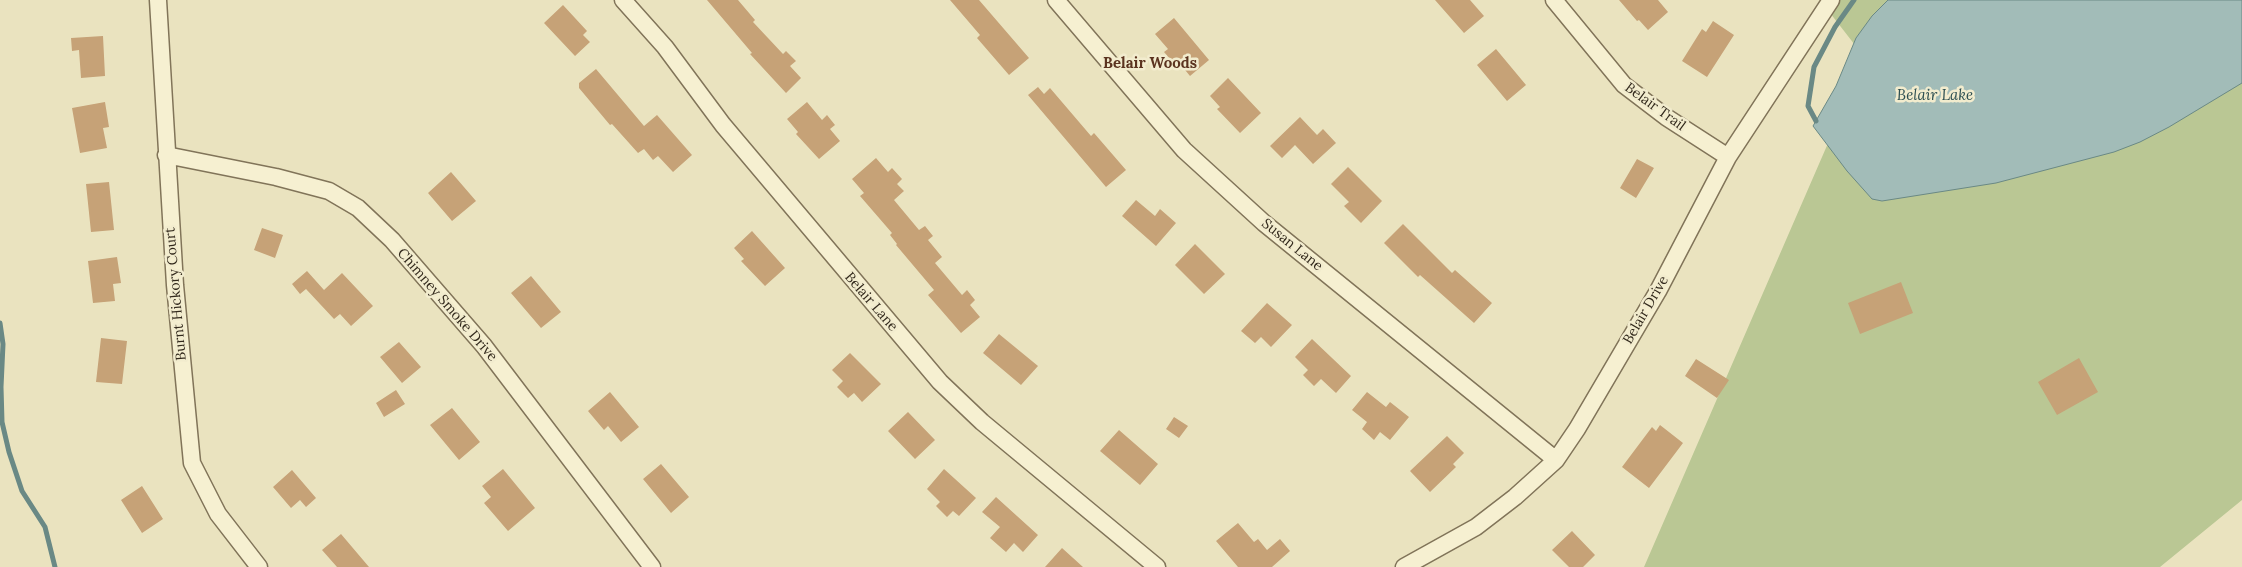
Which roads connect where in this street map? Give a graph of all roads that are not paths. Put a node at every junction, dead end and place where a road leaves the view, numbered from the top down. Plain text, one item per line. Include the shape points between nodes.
1 (158, 0) edge
2 (1056, 0) edge
3 (1554, 0) edge
4 (1831, 0) edge
5 (630, 2) edge
6 (166, 154) junction
7 (1728, 157) junction
8 (1556, 460) junction
9 (259, 567) edge
10 (652, 567) edge
11 (1157, 567) edge
12 (1404, 567) edge

1 - 6 street, Burnt Hickory Court
2 - 8 street, Susan Lane via 1184,150 1264,223
3 - 7 street, Belair Trail via 1624,85
4 - 7 street, Belair Drive
5 - 11 street, Belair Lane via 723,125 940,382 982,422
6 - 9 street, Burnt Hickory Court via 192,463 218,514
6 - 10 street, Chimney Smoke Drive via 329,191 358,208 392,240 484,346
7 - 8 street, Belair Drive via 1658,290
8 - 12 street, Belair Drive via 1476,527

